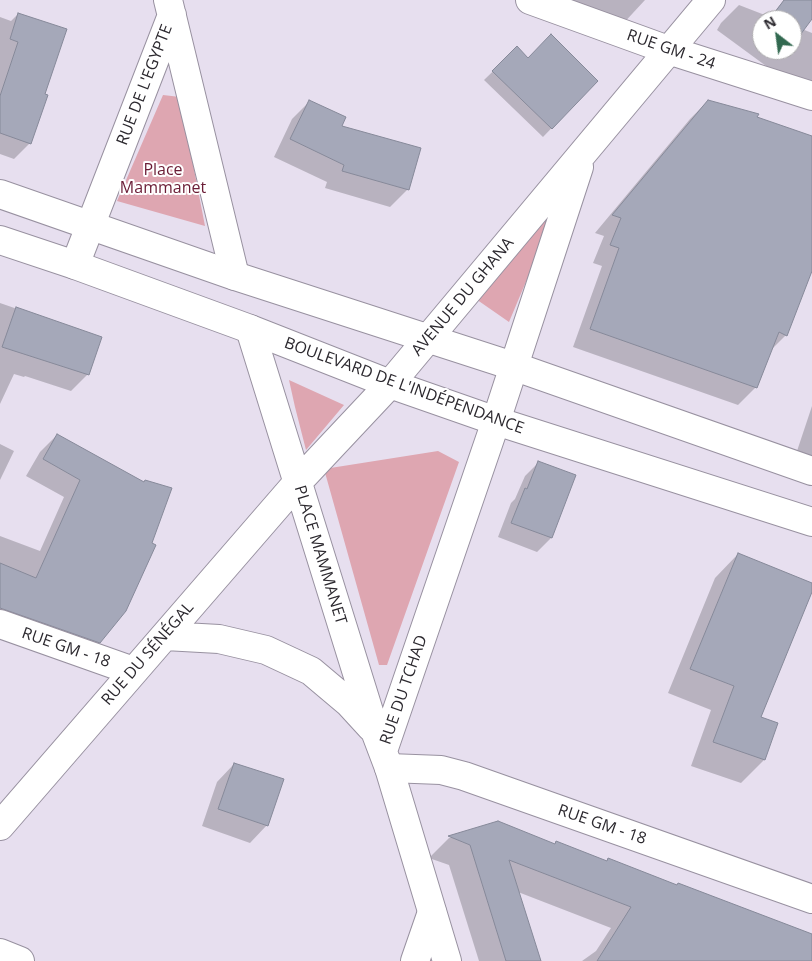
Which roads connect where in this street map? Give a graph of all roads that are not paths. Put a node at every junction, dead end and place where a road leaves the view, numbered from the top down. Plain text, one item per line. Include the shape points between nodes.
1 (530, 0) edge
2 (712, 0) edge
3 (170, 8) edge
4 (668, 50) junction
5 (812, 96) edge
6 (583, 153) junction
7 (0, 194) edge
8 (90, 225) junction
9 (0, 240) edge
10 (75, 265) junction
11 (235, 276) junction
12 (250, 329) junction
13 (428, 339) junction
14 (513, 366) junction
15 (390, 384) junction
16 (496, 421) junction
17 (812, 471) edge
18 (297, 483) junction
19 (812, 522) edge
20 (0, 624) edge
21 (165, 636) junction
22 (133, 671) junction
23 (383, 750) junction
24 (0, 826) edge
25 (812, 899) edge
26 (432, 912) junction
27 (0, 953) edge
28 (20, 961) edge
29 (415, 961) edge
30 (447, 961) edge

1 - 4 street, RUE GM - 24
2 - 4 street, AVENUE DU GHANA
3 - 8 street, RUE DE L'EGYPTE
3 - 11 street, RUE DE L'EGYPTE
4 - 5 street, RUE GM - 24
4 - 6 street, AVENUE DU GHANA
6 - 13 street, AVENUE DU GHANA
6 - 14 street, AVENUE DU GHANA
7 - 8 street
8 - 10 street, RUE DE L'EGYPTE
8 - 11 street
9 - 10 street, BOULEVARD DE L'INDÉPENDANCE
10 - 12 street, BOULEVARD DE L'INDÉPENDANCE
11 - 13 street
12 - 15 street, BOULEVARD DE L'INDÉPENDANCE
12 - 18 street, PLACE MAMMANET
13 - 14 street
13 - 15 street, AVENUE DU GHANA
14 - 16 street, AVENUE DU GHANA
14 - 17 street
15 - 16 street, BOULEVARD DE L'INDÉPENDANCE
15 - 18 street, AVENUE DU GHANA
16 - 19 street, BOULEVARD DE L'INDÉPENDANCE
16 - 23 street, RUE DU TCHAD
18 - 21 street, RUE DU SÉNÉGAL
18 - 23 street, PLACE MAMMANET
20 - 22 street, RUE GM - 18
21 - 22 street, RUE DU SÉNÉGAL
21 - 23 street via 219,639 266,650 311,671 349,703
22 - 24 street, RUE DU SÉNÉGAL
23 - 25 street, RUE GM - 18
23 - 26 street, RUE DU TCHAD
26 - 29 street
26 - 30 street, RUE DU TCHAD
27 - 28 street

